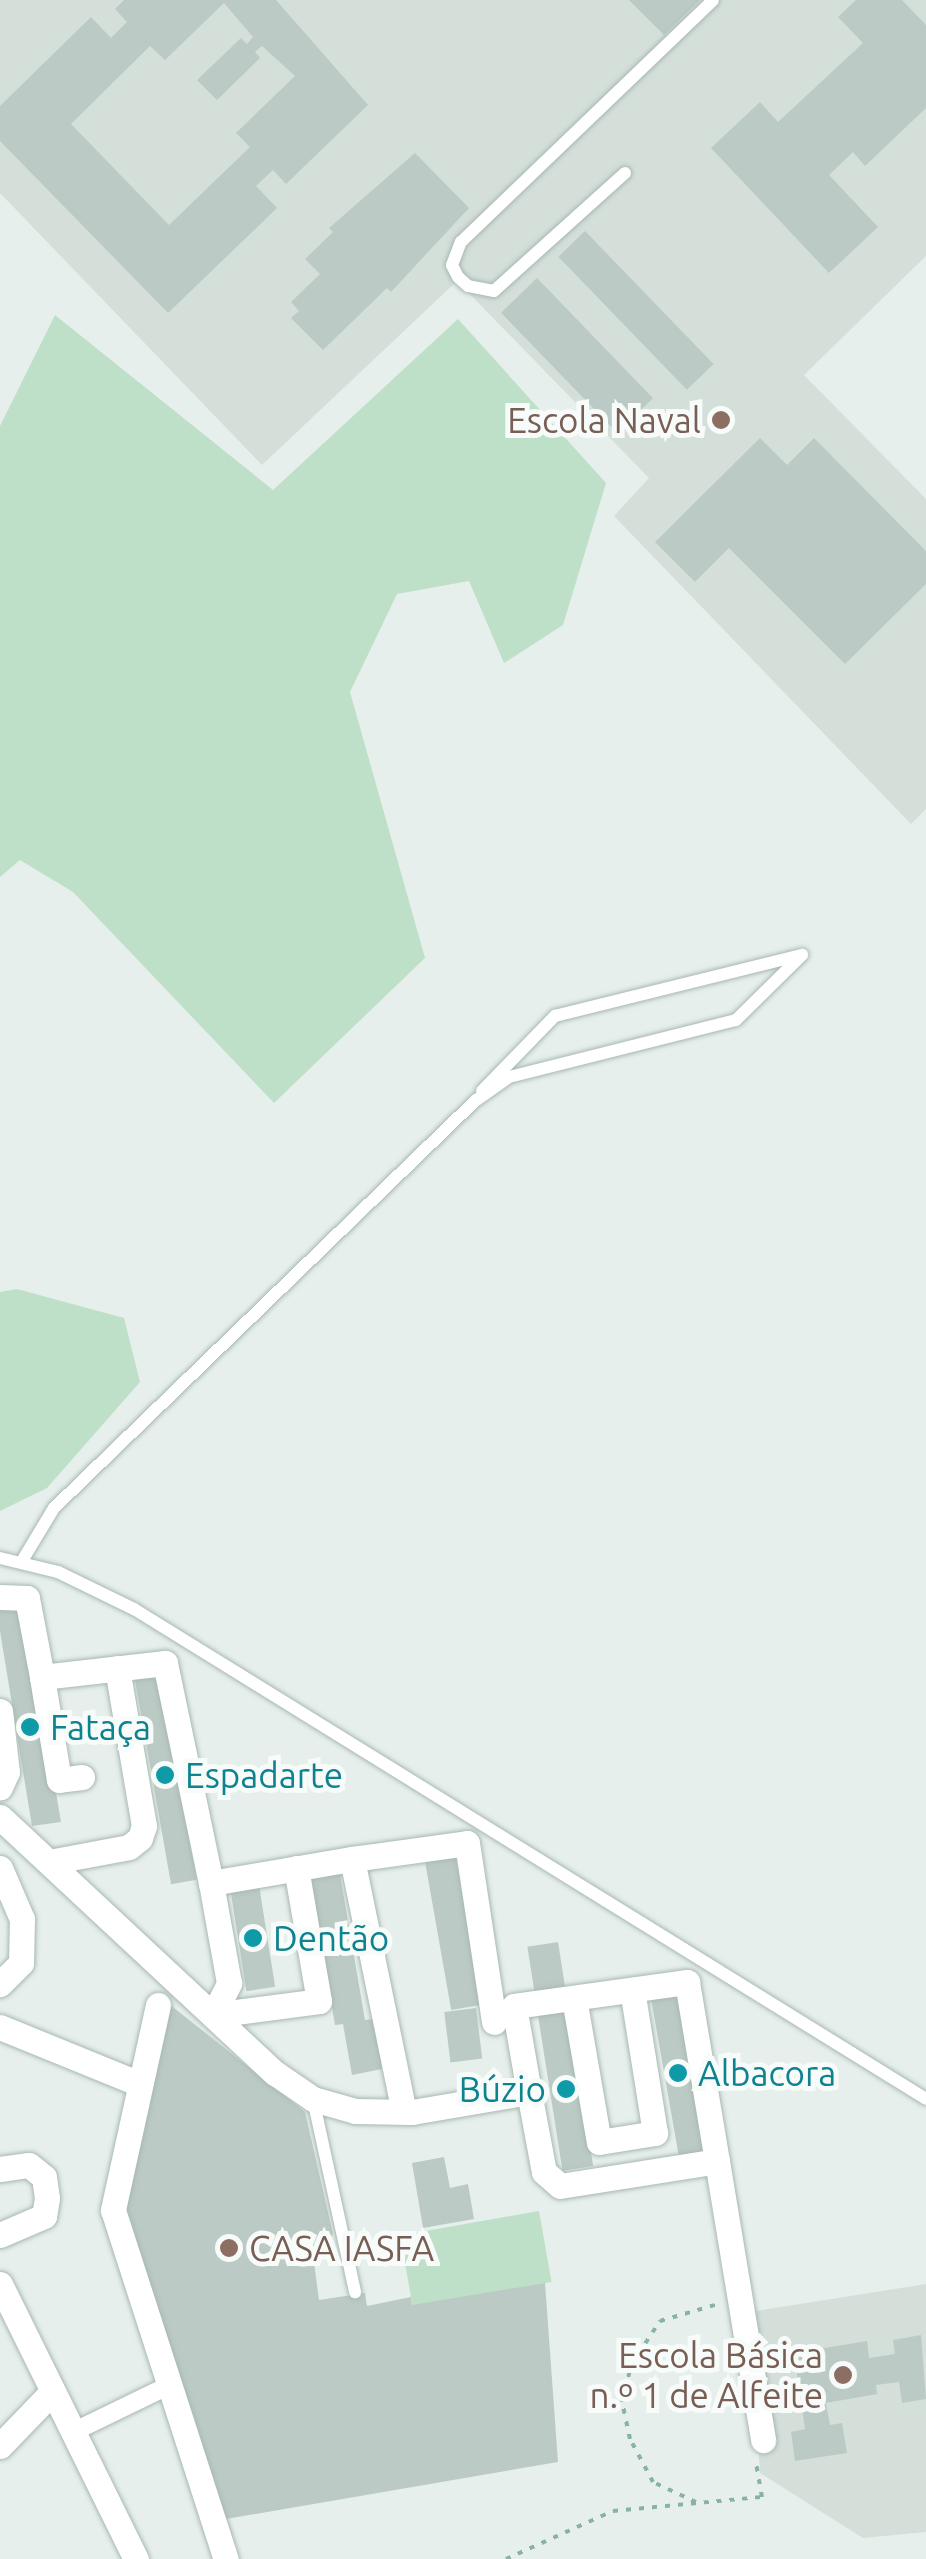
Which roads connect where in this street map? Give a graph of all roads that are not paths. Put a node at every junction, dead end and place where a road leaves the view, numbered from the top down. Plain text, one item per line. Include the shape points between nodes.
1 (714, 0) edge
2 (626, 173) dead end
3 (475, 1101) junction
4 (0, 1558) edge
5 (22, 1561) junction
6 (0, 1597) edge
7 (118, 1668) junction
8 (42, 1677) junction
9 (0, 1710) edge
10 (82, 1776) dead end
11 (0, 1787) edge
12 (0, 1816) edge
13 (352, 1859) junction
14 (49, 1862) junction
15 (0, 1868) edge
16 (296, 1868) junction
17 (210, 1883) junction
18 (0, 1984) edge
19 (632, 1990) junction
20 (574, 1998) junction
21 (158, 2004) dead end
22 (213, 2015) junction
23 (494, 2022) dead end
24 (0, 2028) edge
25 (140, 2084) junction
26 (529, 2092) junction
27 (313, 2099) junction
28 (926, 2099) edge
29 (404, 2112) junction
30 (716, 2161) junction
31 (0, 2169) edge
32 (0, 2235) edge
33 (0, 2284) edge
34 (355, 2292) dead end
35 (170, 2385) junction
36 (53, 2392) junction
37 (74, 2432) junction
38 (763, 2440) dead end
39 (0, 2446) edge
40 (128, 2555) edge
41 (226, 2559) edge

1 - 2 lane via 461,242 452,265 458,276 468,286 494,291
3 - 3 lane via 508,1077 736,1020 802,954 554,1016
3 - 5 lane via 54,1508
4 - 5 lane
5 - 28 lane via 134,1609
6 - 8 street via 27,1598
7 - 8 street
7 - 14 street via 144,1826 140,1838
7 - 17 street via 166,1662
8 - 10 street via 59,1780
9 - 11 street via 7,1772
12 - 14 street
13 - 16 street
13 - 23 street via 467,1843
13 - 29 street
14 - 22 street
15 - 18 street via 22,1919 21,1963
16 - 17 street
16 - 22 street via 319,2001
17 - 22 street via 229,1983
19 - 20 street
19 - 20 street via 655,2133 599,2142
19 - 30 street via 687,1982
20 - 26 street via 514,2006
21 - 25 street
22 - 27 street
24 - 25 street
25 - 35 street via 113,2210
26 - 29 street
26 - 30 street via 544,2172 560,2186
27 - 29 street via 355,2112
27 - 34 lane
30 - 38 street
31 - 32 street via 29,2164 44,2177 48,2198 44,2216
33 - 36 street
35 - 37 street
35 - 41 street
36 - 37 street
36 - 39 street
37 - 40 street

